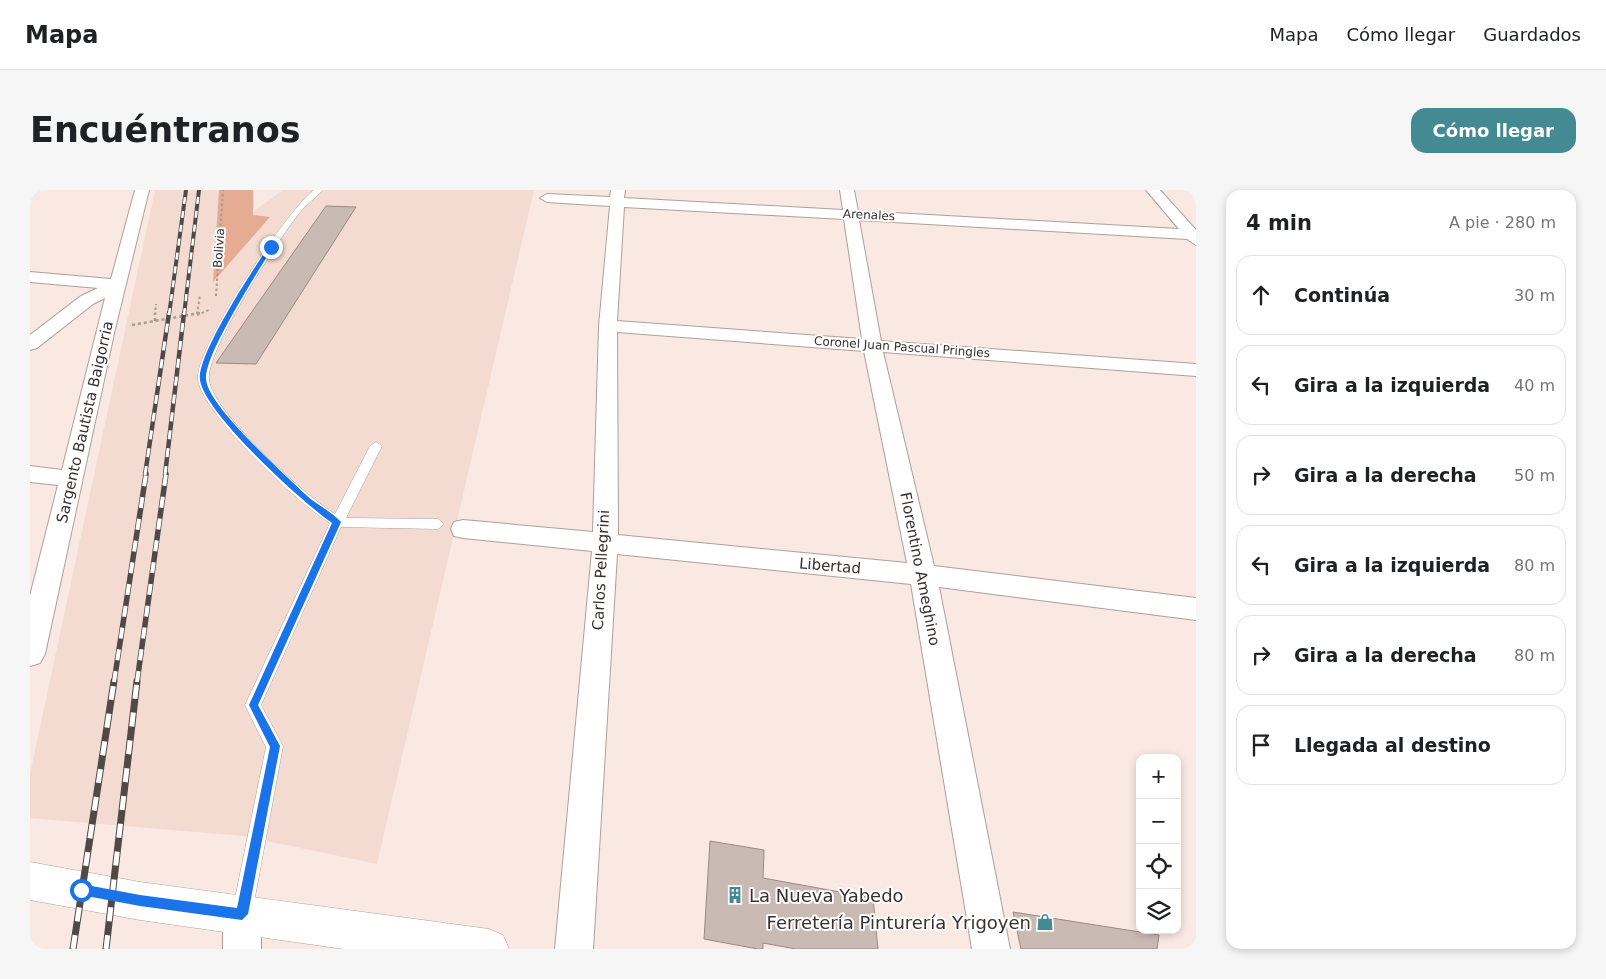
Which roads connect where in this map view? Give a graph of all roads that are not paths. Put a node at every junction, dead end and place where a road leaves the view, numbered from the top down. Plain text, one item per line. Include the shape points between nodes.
1 (142, 190) edge
2 (319, 190) edge
3 (1152, 190) edge
4 (618, 196) edge
5 (547, 198) dead end
6 (849, 202) edge
7 (1194, 236) edge
8 (30, 277) edge
9 (119, 284) junction
10 (608, 326) junction
11 (30, 344) edge
12 (872, 345) junction
13 (1196, 370) edge
14 (376, 446) dead end
15 (30, 474) edge
16 (71, 479) junction
17 (337, 522) junction
18 (438, 524) dead end
19 (463, 529) dead end
20 (605, 545) junction
21 (923, 575) junction
22 (1196, 609) edge
23 (30, 654) edge
24 (30, 881) edge
25 (242, 932) edge
26 (490, 949) edge
27 (574, 949) edge
28 (990, 949) edge

1 - 9 street, Sargento Bautista Baigorria
2 - 17 lane via 302,205 242,293 208,357 203,379 228,422 312,505
3 - 7 street
4 - 5 street, Arenales
4 - 6 street, Arenales
4 - 10 street, Carlos Pellegrini
6 - 7 street, Arenales
6 - 12 street, Florentino Ameghino
8 - 9 street
9 - 11 street via 87,300
9 - 16 street, Sargento Bautista Baigorria
10 - 12 street, Coronel Juan Pascual Pringles
10 - 20 street, Carlos Pellegrini
12 - 13 street, Coronel Juan Pascual Pringles
12 - 21 street, Florentino Ameghino
14 - 17 lane
15 - 16 street
16 - 23 street, Sargento Bautista Baigorria
17 - 18 lane
17 - 25 lane via 254,705 275,746
19 - 20 street, Libertad
20 - 21 street, Libertad
20 - 27 street, Carlos Pellegrini
21 - 22 street, Libertad
21 - 28 street, Florentino Ameghino
24 - 25 street via 140,901
25 - 26 street

